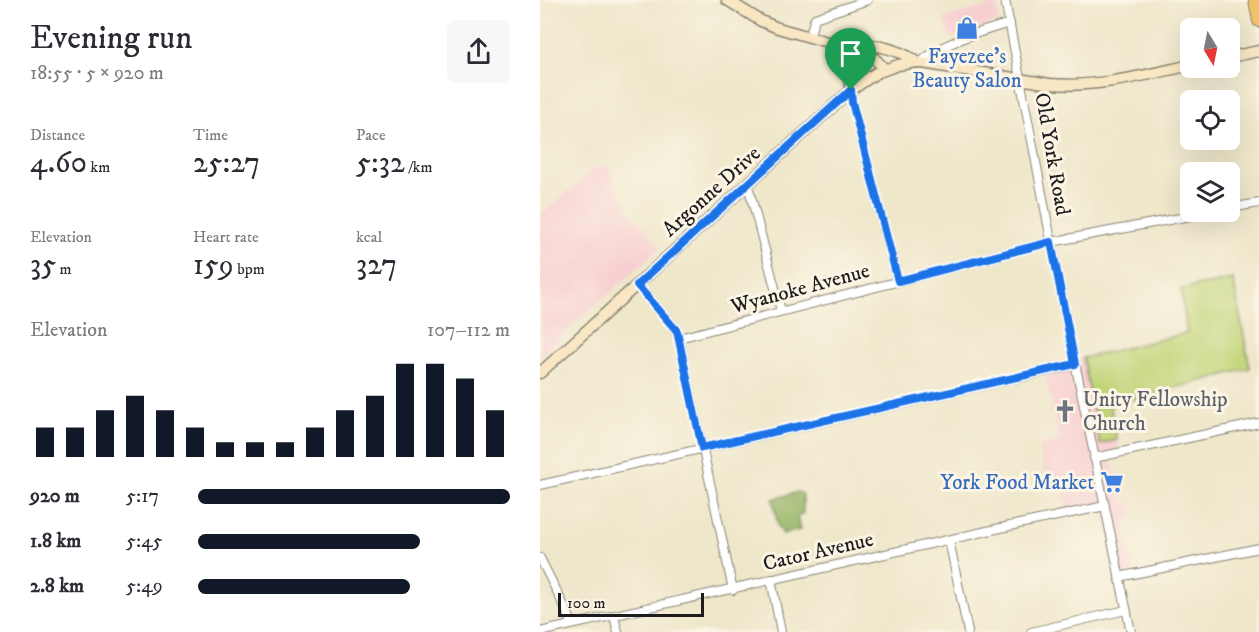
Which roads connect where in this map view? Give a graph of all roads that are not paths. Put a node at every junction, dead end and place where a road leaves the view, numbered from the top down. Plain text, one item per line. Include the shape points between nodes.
1 (727, 0) edge
2 (868, 0) edge
3 (1005, 0) edge
4 (1255, 0) edge
5 (1259, 21) edge
6 (1010, 23) junction
7 (809, 37) junction
8 (838, 45) junction
9 (1259, 51) edge
10 (1240, 55) edge
11 (918, 62) junction
12 (1180, 67) edge
13 (885, 69) junction
14 (1022, 79) junction
15 (851, 90) junction
16 (748, 184) junction
17 (1259, 203) edge
18 (1240, 206) edge
19 (1180, 218) edge
20 (1051, 242) junction
21 (898, 281) junction
22 (637, 285) junction
23 (782, 310) junction
24 (679, 338) junction
25 (1075, 364) junction
26 (540, 373) edge
27 (1259, 423) edge
28 (702, 448) junction
29 (1094, 458) junction
30 (540, 485) edge
31 (1105, 506) junction
32 (949, 540) junction
33 (1259, 548) edge
34 (540, 558) edge
35 (1119, 577) junction
36 (771, 579) junction
37 (733, 590) junction
38 (1126, 610) junction
39 (614, 616) junction
40 (573, 624) junction
41 (540, 632) edge
42 (618, 632) edge
43 (782, 632) edge
44 (968, 632) edge
45 (1031, 632) edge
46 (1131, 632) edge

1 - 7 main road via 761,21
2 - 7 street via 815,18
3 - 6 street, Old York Road
4 - 5 main road
6 - 11 street via 947,46
6 - 14 street, Old York Road
7 - 8 main road
8 - 11 main road via 854,43 896,51
8 - 13 main road via 875,59
8 - 15 main road via 848,61
9 - 10 main road
11 - 13 main road, Argonne Drive
11 - 14 main road
12 - 14 main road via 1087,84 1060,85
13 - 15 main road, Argonne Drive
14 - 20 street, Old York Road
15 - 16 main road, Argonne Drive
15 - 21 street
16 - 22 main road, Argonne Drive
16 - 23 street
17 - 18 street
19 - 20 street, Wyanoke Avenue
20 - 21 street, Wyanoke Avenue
20 - 25 street, Old York Road
21 - 23 street, Wyanoke Avenue
22 - 24 street
22 - 26 main road, Argonne Drive
23 - 24 street, Wyanoke Avenue
24 - 28 street
25 - 28 street
25 - 29 street, Old York Road
27 - 29 street
28 - 30 street
28 - 37 street
29 - 31 street, Old York Road
31 - 32 street, Cator Avenue
31 - 35 street, Old York Road
32 - 36 street, Cator Avenue
32 - 44 street
33 - 35 street
34 - 40 street
35 - 38 street, Old York Road
36 - 37 street, Cator Avenue
36 - 43 street
37 - 39 street, Cator Avenue
38 - 45 street
38 - 46 street, Old York Road
39 - 40 street, Cator Avenue
39 - 42 street
40 - 41 street, Cator Avenue

